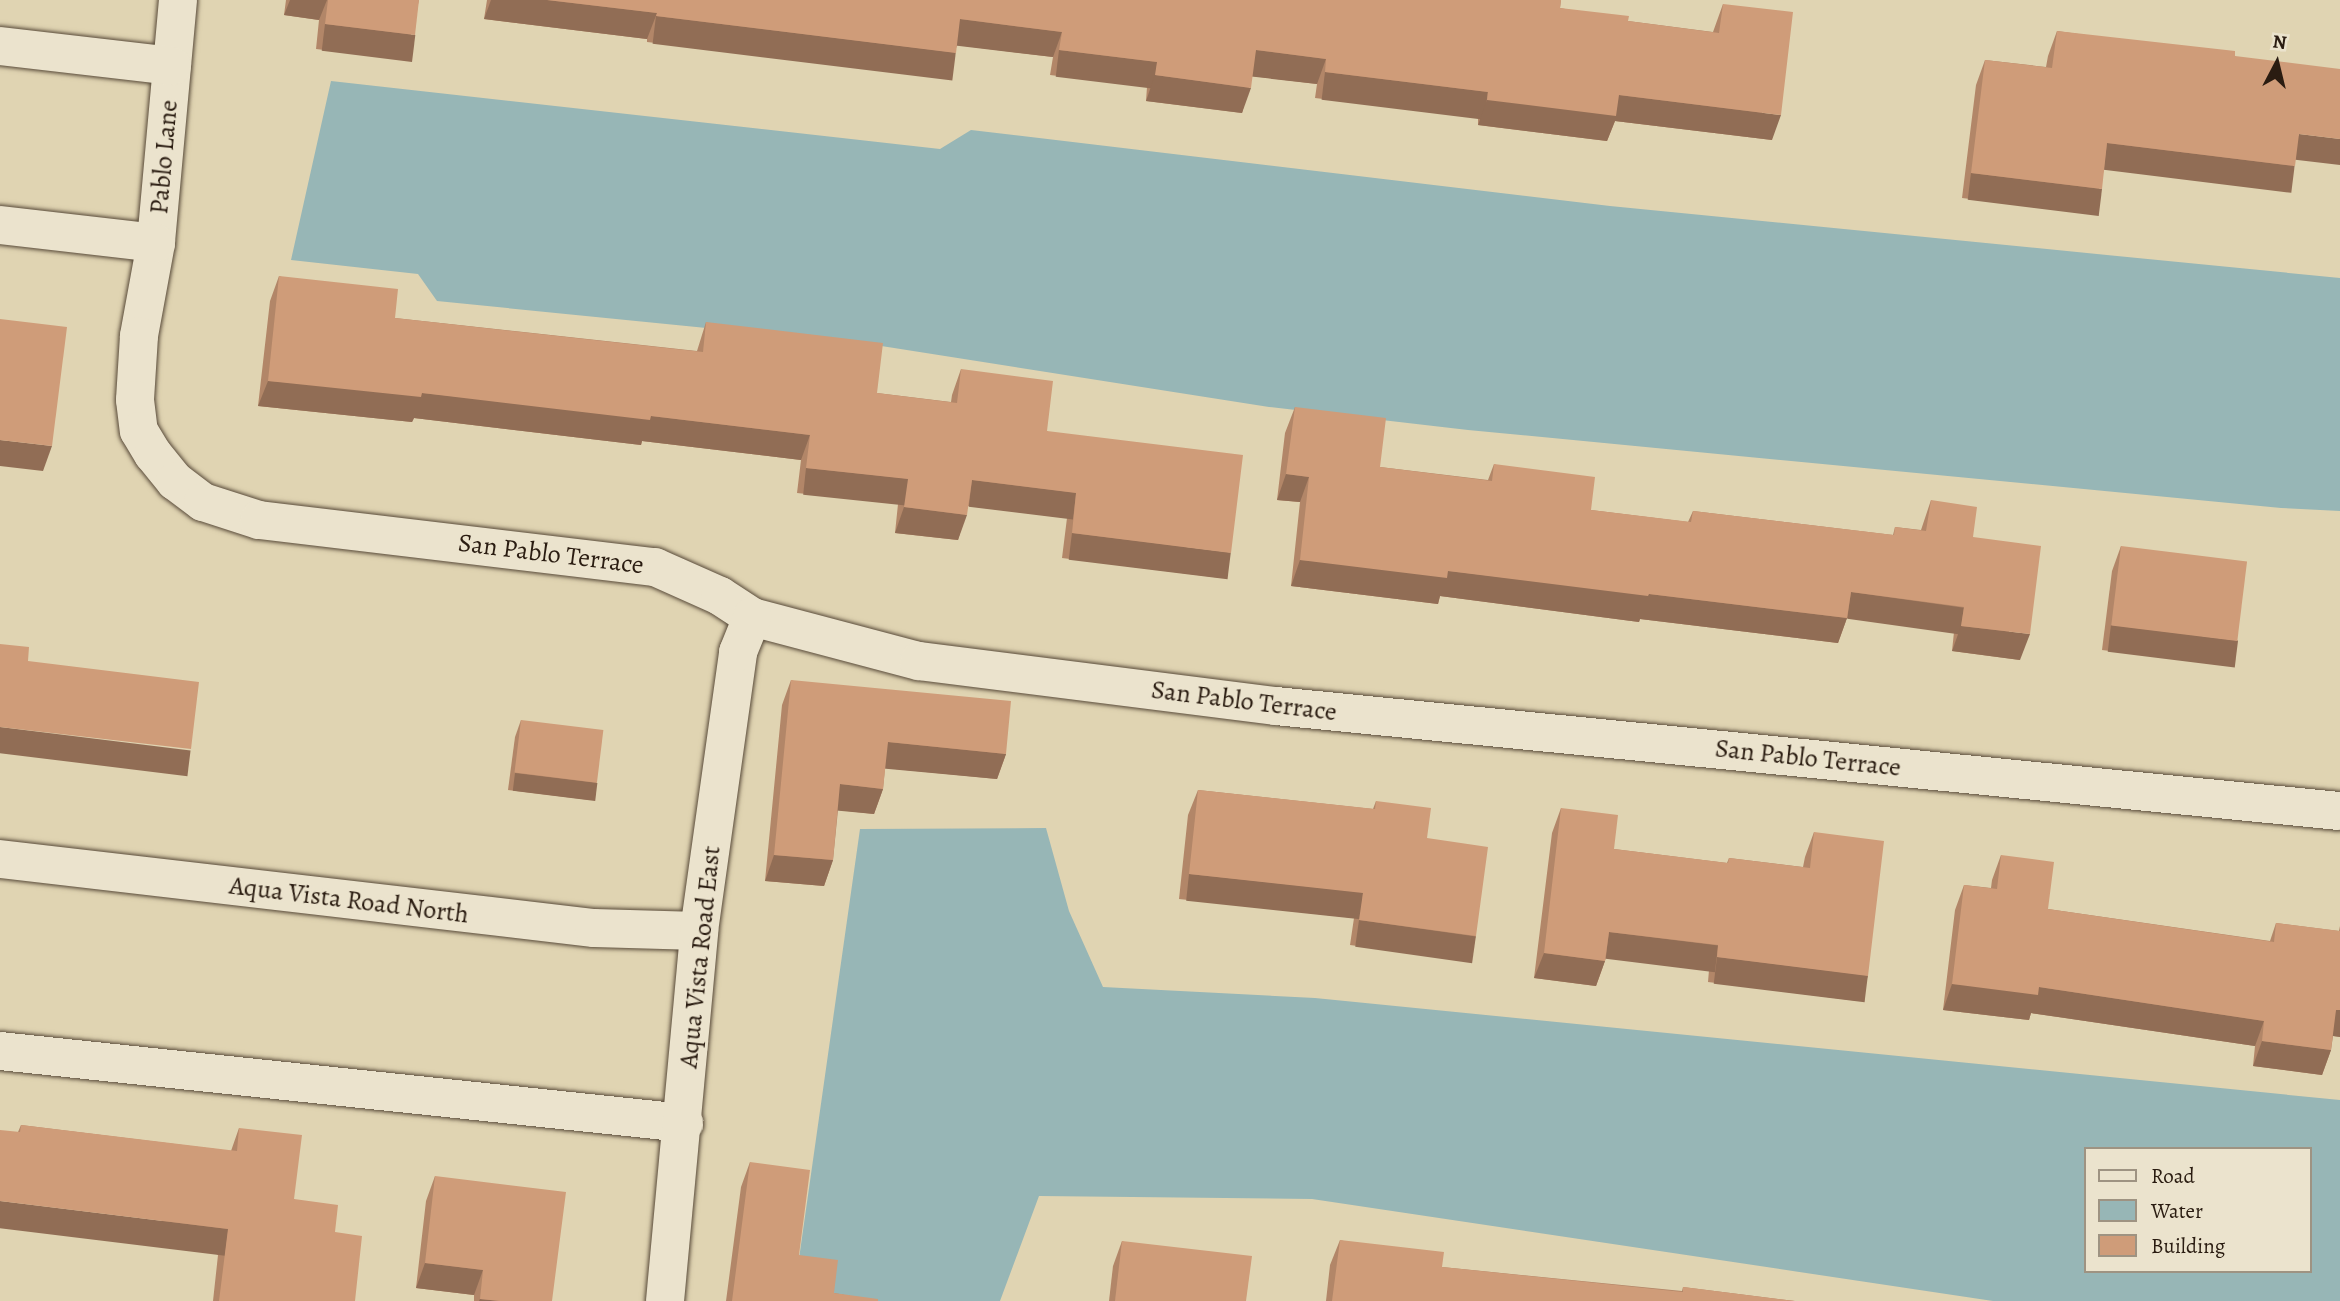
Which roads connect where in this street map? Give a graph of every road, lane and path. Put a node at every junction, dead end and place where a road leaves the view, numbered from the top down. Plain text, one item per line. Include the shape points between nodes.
1 (178, 0) edge
2 (0, 46) edge
3 (172, 66) junction
4 (0, 225) edge
5 (156, 243) junction
6 (175, 481) joint
7 (752, 617) junction
8 (2340, 811) edge
9 (0, 859) edge
10 (699, 931) junction
11 (0, 1051) edge
12 (684, 1123) junction
13 (665, 1301) edge

1 - 3 street, Pablo Lane
2 - 3 street
3 - 5 street, Pablo Lane
4 - 5 street
5 - 6 street, Pablo Lane via 135,400 139,431
6 - 7 street, San Pablo Terrace via 203,502 259,520 655,567 720,596
7 - 8 street, San Pablo Terrace via 919,661 1276,706
7 - 10 street, Aqua Vista Road East via 738,652
9 - 10 street, Aqua Vista Road North via 594,929
10 - 12 street, Aqua Vista Road East
11 - 12 street
12 - 13 street, Aqua Vista Road East

